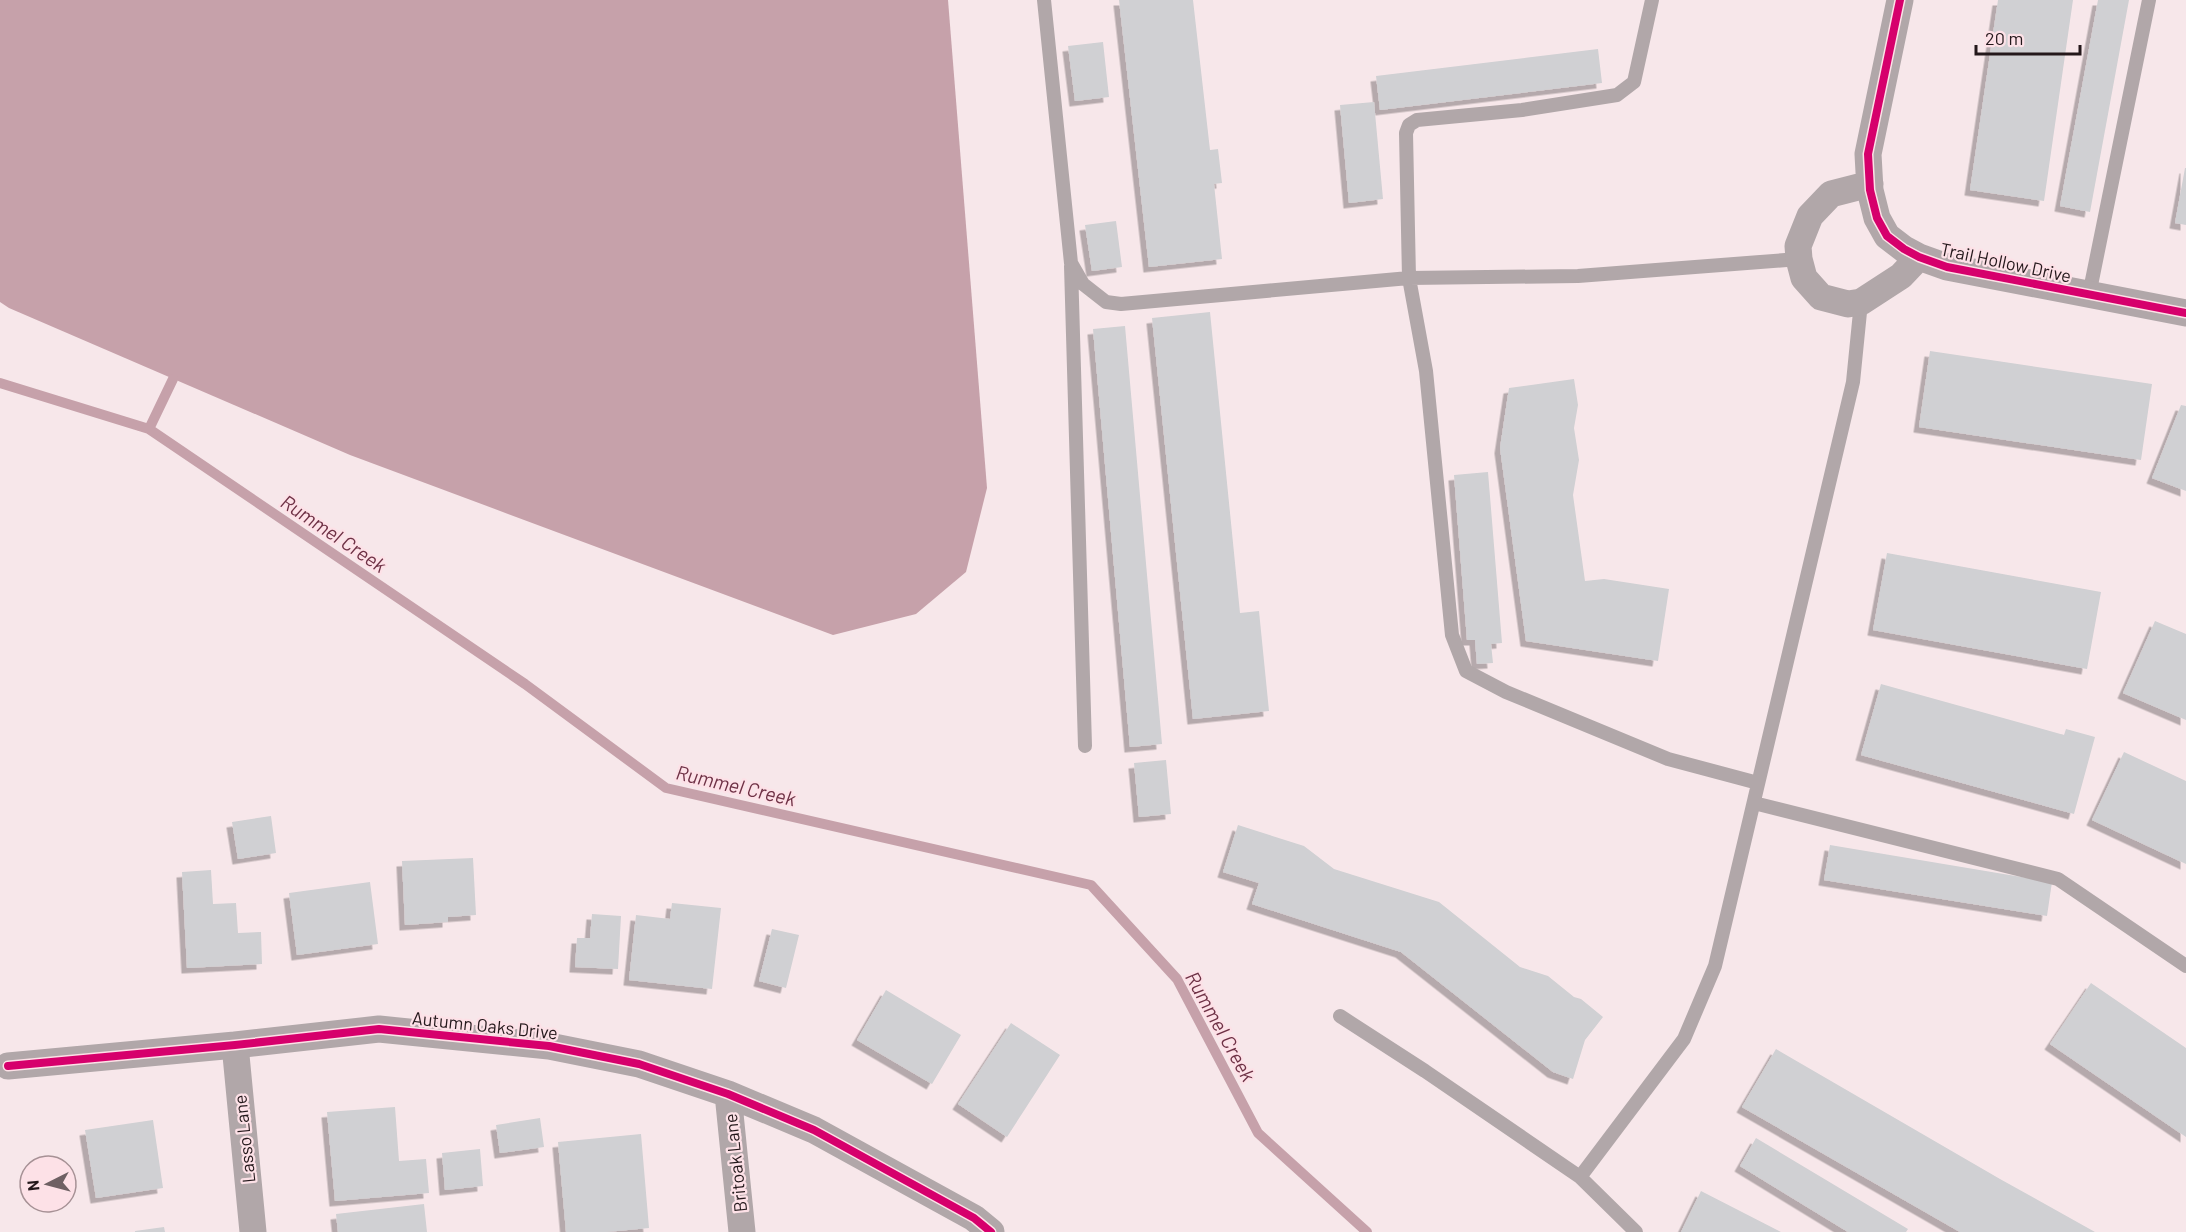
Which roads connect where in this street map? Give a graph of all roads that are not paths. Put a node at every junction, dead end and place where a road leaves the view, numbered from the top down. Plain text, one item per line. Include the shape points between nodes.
1 (1044, 0) edge
2 (1652, 0) edge
3 (1900, 0) edge
4 (2149, 0) edge
5 (1869, 184) junction
6 (1919, 257) junction
7 (1798, 259) junction
8 (1071, 263) junction
9 (1409, 278) junction
10 (2089, 296) junction
11 (1861, 302) junction
12 (2186, 313) edge
13 (1086, 746) dead end
14 (1758, 783) junction
15 (1754, 803) junction
16 (2186, 966) edge
17 (1340, 1016) dead end
18 (235, 1045) junction
19 (8, 1066) dead end
20 (728, 1094) junction
21 (1580, 1177) junction
22 (253, 1232) edge
23 (742, 1232) edge
24 (991, 1232) edge
25 (1636, 1232) edge

1 - 8 lane
2 - 9 lane via 1634,82 1617,95 1522,111 1417,120 1409,125
3 - 5 street, Trail Hollow Drive via 1868,154
4 - 10 lane
5 - 6 street, Trail Hollow Drive via 1876,218 1887,236
5 - 7 street via 1831,194 1810,216 1798,246
6 - 10 street, Trail Hollow Drive via 1947,267
6 - 11 street via 1901,276
7 - 9 lane via 1578,276
7 - 11 street via 1804,278 1821,297 1848,304
8 - 9 lane via 1083,285 1106,302 1121,304
8 - 13 lane
9 - 14 lane via 1426,371 1452,635 1466,671 1506,692 1668,759
10 - 12 street, Trail Hollow Drive
11 - 14 lane via 1853,382
14 - 15 lane
15 - 16 lane via 2058,879
15 - 21 lane via 1715,966 1684,1039
17 - 21 lane
18 - 19 street, Autumn Oaks Drive
18 - 20 street, Autumn Oaks Drive via 380,1029 526,1043 639,1065
18 - 22 street, Lasso Lane
20 - 23 street, Britoak Lane
20 - 24 street, Autumn Oaks Drive via 814,1130 974,1218
21 - 25 lane

